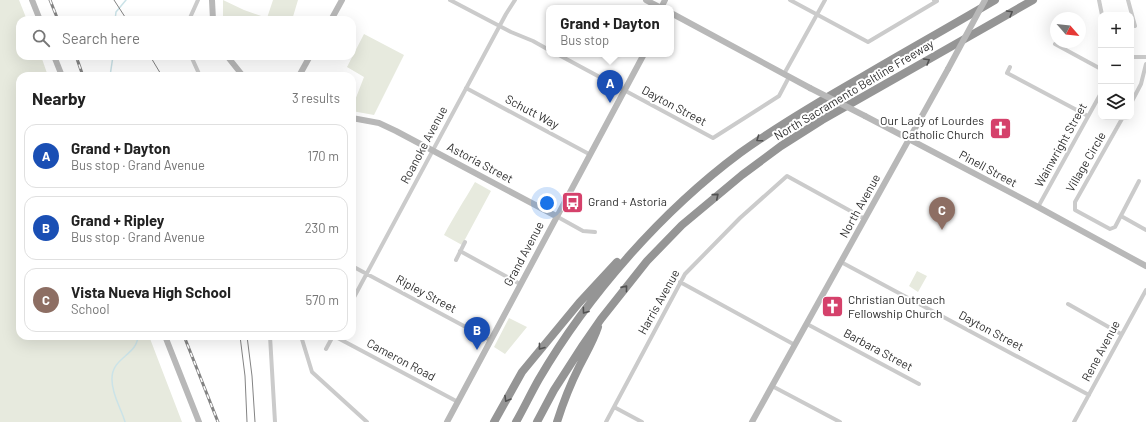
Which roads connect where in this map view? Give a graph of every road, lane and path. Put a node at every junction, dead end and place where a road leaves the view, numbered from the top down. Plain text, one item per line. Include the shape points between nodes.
1 (32, 0) edge
2 (198, 0) edge
3 (212, 0) edge
4 (342, 0) edge
5 (450, 0) edge
6 (515, 0) edge
7 (646, 0) edge
8 (790, 0) edge
9 (825, 0) edge
10 (934, 0) edge
11 (986, 0) edge
12 (995, 0) edge
13 (1033, 0) edge
14 (1099, 0) edge
15 (1128, 0) edge
16 (655, 5) edge
17 (1101, 12) edge
18 (817, 14) junction
19 (674, 15) edge
20 (38, 16) edge
21 (192, 16) edge
22 (213, 16) edge
23 (333, 16) edge
24 (1135, 26) dead end
25 (499, 27) junction
26 (546, 48) edge
27 (1062, 48) edge
28 (563, 57) edge
29 (642, 57) edge
30 (1134, 57) edge
31 (1146, 57) edge
32 (56, 60) edge
33 (193, 60) edge
34 (231, 60) edge
35 (308, 60) edge
36 (1146, 64) edge
37 (1010, 67) dead end
38 (1098, 67) edge
39 (60, 72) edge
40 (198, 72) edge
41 (240, 72) edge
42 (301, 72) edge
43 (787, 75) junction
44 (466, 88) junction
45 (624, 90) junction
46 (1134, 97) edge
47 (1098, 98) edge
48 (1088, 116) junction
49 (356, 118) edge
50 (1121, 120) edge
51 (909, 140) junction
52 (433, 150) junction
53 (589, 154) junction
54 (1139, 181) dead end
55 (1038, 207) junction
56 (556, 216) junction
57 (1121, 216) junction
58 (865, 219) junction
59 (655, 228) junction
60 (1146, 230) edge
61 (595, 232) dead end
62 (465, 242) dead end
63 (460, 251) junction
64 (456, 260) dead end
65 (841, 262) junction
66 (1146, 266) edge
67 (356, 268) edge
68 (366, 274) junction
69 (680, 282) junction
70 (520, 284) junction
71 (1146, 290) edge
72 (356, 293) edge
73 (1068, 304) dead end
74 (601, 319) junction
75 (807, 324) junction
76 (1121, 334) junction
77 (167, 340) edge
78 (271, 340) edge
79 (302, 340) edge
80 (332, 340) edge
81 (342, 340) edge
82 (490, 340) junction
83 (795, 345) junction
84 (326, 349) dead end
85 (919, 384) dead end
86 (772, 386) junction
87 (1090, 395) junction
88 (458, 402) junction
89 (614, 407) junction
90 (835, 421) edge
91 (199, 422) edge
92 (275, 422) edge
93 (367, 422) edge
94 (447, 422) edge
95 (494, 422) edge
96 (516, 422) edge
97 (537, 422) edge
98 (557, 422) edge
99 (606, 422) edge
100 (642, 422) edge
101 (752, 422) edge
102 (840, 422) edge
103 (1074, 422) edge

1 - 20 street
2 - 21 street
3 - 22 street
4 - 23 street
5 - 25 street
6 - 25 street, Roanoke Avenue
7 - 16 street
8 - 18 street
9 - 18 street
10 - 18 street via 937,2 868,42
11 - 51 street, North Avenue, bridge
12 -> 59 highway, North Sacramento Beltline Freeway via 784,122 726,164
74 -> 13 highway, North Sacramento Beltline Freeway via 647,261 677,230 781,146
14 - 17 street
15 - 24 street
18 - 43 street
19 - 43 street, Pinell Street
25 - 26 street
25 - 44 street, Roanoke Avenue
27 - 38 street
28 - 45 street, Dayton Street
29 - 45 street, Grand Avenue
30 - 31 street
32 - 39 street
33 - 40 street
34 - 41 street
35 - 42 street
36 - 46 street via 1141,84
37 - 48 street via 1007,73
43 - 45 street, Dayton Street via 779,96 713,138
43 - 51 street, Pinell Street, bridge
44 - 52 street, Roanoke Avenue
44 - 53 street, Schutt Way
45 - 53 street, Grand Avenue
47 - 48 street, Wainwright Street
48 - 55 street, Wainwright Street
49 - 52 street, Astoria Street via 386,126
50 - 57 street, Village Circle via 1075,202 1075,210 1110,229 1115,227
51 - 55 street, Pinell Street
51 - 58 street, North Avenue
52 - 56 street, Astoria Street
52 - 68 street, Roanoke Avenue
53 - 56 street, Grand Avenue
54 - 57 street, Village Circle
55 - 66 street, Pinell Street
56 - 61 street, Astoria Street via 583,231
56 - 70 street, Grand Avenue
57 - 60 street
58 - 65 street, North Avenue
58 - 69 street, Harris Avenue via 787,176 717,239 684,274
59 -> 95 highway via 609,270 550,337 522,372
59 -> 96 highway, North Sacramento Beltline Freeway via 597,294 567,335
62 - 63 street
63 - 64 street
63 - 70 street
65 - 75 street, North Avenue
65 - 87 street, Dayton Street
67 - 68 street, Ripley Street
68 - 72 street, Roanoke Avenue
68 - 82 street, Ripley Street
69 - 83 street
69 - 89 street, Harris Avenue
70 - 82 street, Grand Avenue
71 - 76 street, Rene Avenue
73 - 76 street
74 - 97 highway, North Sacramento Beltline Freeway via 554,390
74 - 98 highway
75 - 83 street, North Avenue
75 - 85 street, Barbara Street
76 - 87 street, Rene Avenue
77 - 91 street
78 - 92 street
79 - 93 street via 312,372
80 - 84 street
81 - 88 street, Cameron Road
82 - 88 street, Grand Avenue
83 - 86 street, North Avenue
86 - 90 street
86 - 101 street, North Avenue
87 - 103 street, Rene Avenue
88 - 94 street, Grand Avenue
89 - 99 street, Harris Avenue
89 - 100 street
90 - 102 street

